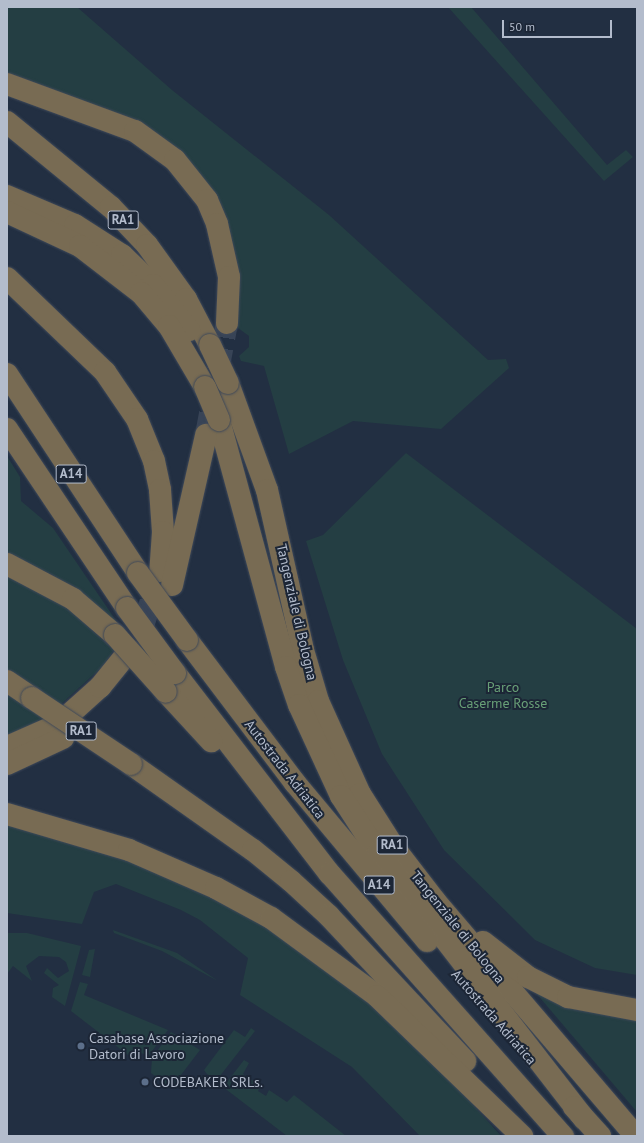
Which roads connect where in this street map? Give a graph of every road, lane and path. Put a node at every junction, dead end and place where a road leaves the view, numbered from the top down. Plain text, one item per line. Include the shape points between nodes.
1 (7, 84) edge
2 (7, 122) edge
3 (7, 196) edge
4 (7, 212) edge
5 (7, 278) edge
6 (227, 323) tunnel mouth
7 (209, 354) junction
8 (7, 374) edge
9 (222, 424) junction
10 (7, 428) edge
11 (7, 564) edge
12 (128, 664) tunnel mouth
13 (7, 681) edge
14 (170, 682) junction
15 (79, 716) dead end
16 (7, 748) edge
17 (7, 764) edge
18 (7, 814) edge
19 (395, 849) junction
20 (637, 1010) edge
21 (584, 1118) junction
22 (522, 1136) edge
23 (532, 1136) edge
24 (563, 1136) edge
25 (600, 1136) edge
26 (636, 1136) edge

1 - 6 highway via 135,131 175,160 207,200 217,224 229,277
2 - 7 highway, RA1 via 105,202 147,245 186,299
3 - 7 highway via 74,225 122,255 173,307
4 - 9 highway, bridge via 80,246 141,293 169,326 205,388
5 - 9 highway via 105,372 138,419 154,461 160,490 166,578
7 - 9 highway via 227,388
8 - 21 highway, Autostrada Adriatica / A14, bridge via 138,572 187,640 344,842
9 - 19 highway, Tangenziale di Bologna / RA1 via 267,490 303,650 318,701 350,775
9 - 21 highway via 286,667 299,705 341,796 378,853
10 - 14 highway, A14, bridge via 126,608
11 - 14 highway, bridge via 73,599
12 - 15 highway via 100,687
13 - 23 highway, RA1, bridge via 253,850 324,911 418,1009
14 - 24 highway, Autostrada Adriatica / A14 via 330,874
16 - 17 highway via 57,733
18 - 22 highway via 135,852 216,888 271,918 383,1002
19 - 20 highway via 478,938 528,977 568,997
19 - 26 highway, Tangenziale di Bologna / RA1 via 522,1005
21 - 25 highway, Autostrada Adriatica / A14

